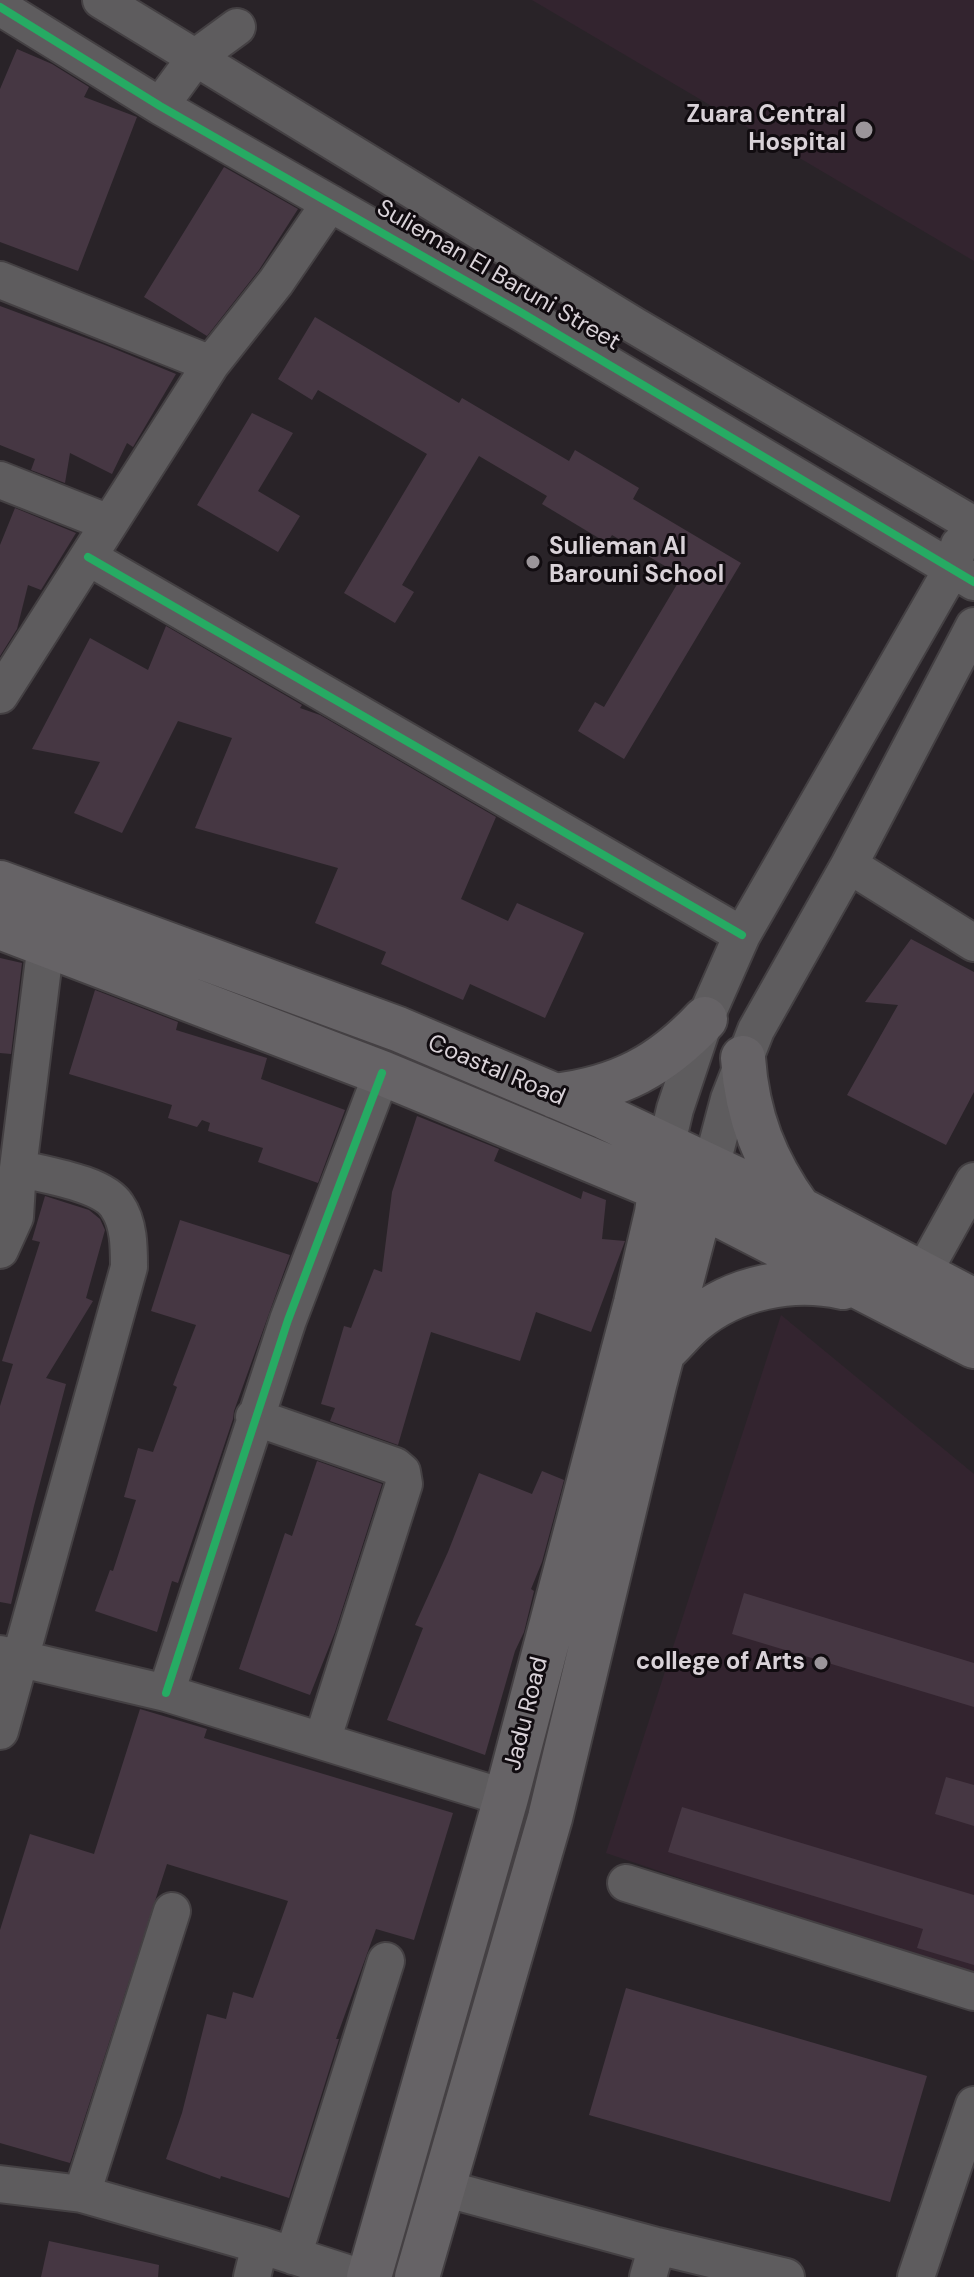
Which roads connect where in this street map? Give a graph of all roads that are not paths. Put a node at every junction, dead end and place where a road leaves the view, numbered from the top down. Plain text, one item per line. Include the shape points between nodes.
1 (101, 0) edge
2 (0, 7) edge
3 (237, 27) dead end
4 (196, 57) junction
5 (160, 106) junction
6 (330, 203) junction
7 (0, 280) edge
8 (211, 364) junction
9 (0, 480) edge
10 (972, 517) edge
11 (109, 523) junction
12 (88, 557) junction
13 (963, 576) edge
14 (974, 626) edge
15 (0, 695) edge
16 (849, 865) junction
17 (0, 883) edge
18 (0, 927) edge
19 (742, 935) junction
20 (46, 943) junction
21 (974, 943) edge
22 (705, 1019) junction
23 (743, 1058) junction
24 (382, 1073) junction
25 (555, 1096) junction
26 (666, 1147) junction
27 (18, 1168) junction
28 (974, 1181) edge
29 (707, 1186) junction
30 (661, 1190) junction
31 (799, 1209) junction
32 (7, 1215) edge
33 (0, 1250) edge
34 (923, 1273) junction
35 (866, 1292) junction
36 (974, 1301) edge
37 (974, 1346) edge
38 (663, 1352) junction
39 (254, 1417) junction
40 (10, 1657) edge
41 (166, 1693) junction
42 (0, 1731) edge
43 (322, 1741) junction
44 (506, 1798) junction
45 (626, 1883) dead end
46 (172, 1911) dead end
47 (386, 1961) dead end
48 (974, 1992) edge
49 (974, 2105) edge
50 (443, 2188) junction
51 (2, 2191) edge
52 (82, 2194) junction
53 (268, 2259) edge
54 (652, 2261) edge
55 (359, 2277) edge
56 (369, 2277) edge
57 (417, 2277) edge
58 (786, 2277) edge
59 (916, 2277) edge

1 - 4 street, Sulieman El Baruni Street
2 - 5 street, Sulieman El Baruni Street
3 - 4 street
4 - 5 street
4 - 10 street, Sulieman El Baruni Street via 608,310
5 - 6 street, Sulieman El Baruni Street
6 - 8 street
6 - 13 street, Sulieman El Baruni Street
7 - 8 street
8 - 11 street
9 - 11 street
10 - 13 street
11 - 12 street
12 - 15 street
12 - 19 street
13 - 19 street
14 - 16 street
16 - 21 street
16 - 23 street
17 - 25 highway, Coastal Road via 398,1029
18 - 20 highway, Coastal Road
19 - 22 street
20 - 24 highway, Coastal Road
20 - 27 street
22 - 25 highway via 663,1059 638,1073 611,1085
22 - 26 street
23 - 29 street
23 - 31 highway via 745,1090 764,1153
24 - 30 highway, Coastal Road
24 - 39 street
25 - 26 highway, Coastal Road
26 - 29 highway, Coastal Road
26 - 30 highway, Jadu Road
27 - 32 street
27 - 40 street via 95,1189 116,1203 128,1237 129,1267
28 - 34 street
29 - 30 highway, Coastal Road
29 - 31 highway, Coastal Road
29 - 35 highway, Coastal Road
29 - 38 highway, Jadu Road
30 - 44 highway, Jadu Road
31 - 34 highway, Coastal Road
32 - 33 street
34 - 36 highway, Coastal Road
35 - 37 highway, Coastal Road
35 - 38 highway via 822,1282 777,1284 734,1296 695,1320
38 - 50 highway, Jadu Road via 550,1818
39 - 41 street
39 - 43 street via 402,1472 403,1493
40 - 41 street
40 - 42 street
41 - 43 street
43 - 44 street
44 - 56 highway, Jadu Road
45 - 48 street
46 - 52 street
47 - 53 street
49 - 59 street
50 - 54 street
50 - 57 highway, Jadu Road
51 - 52 street
52 - 53 street
53 - 55 street
54 - 58 street

